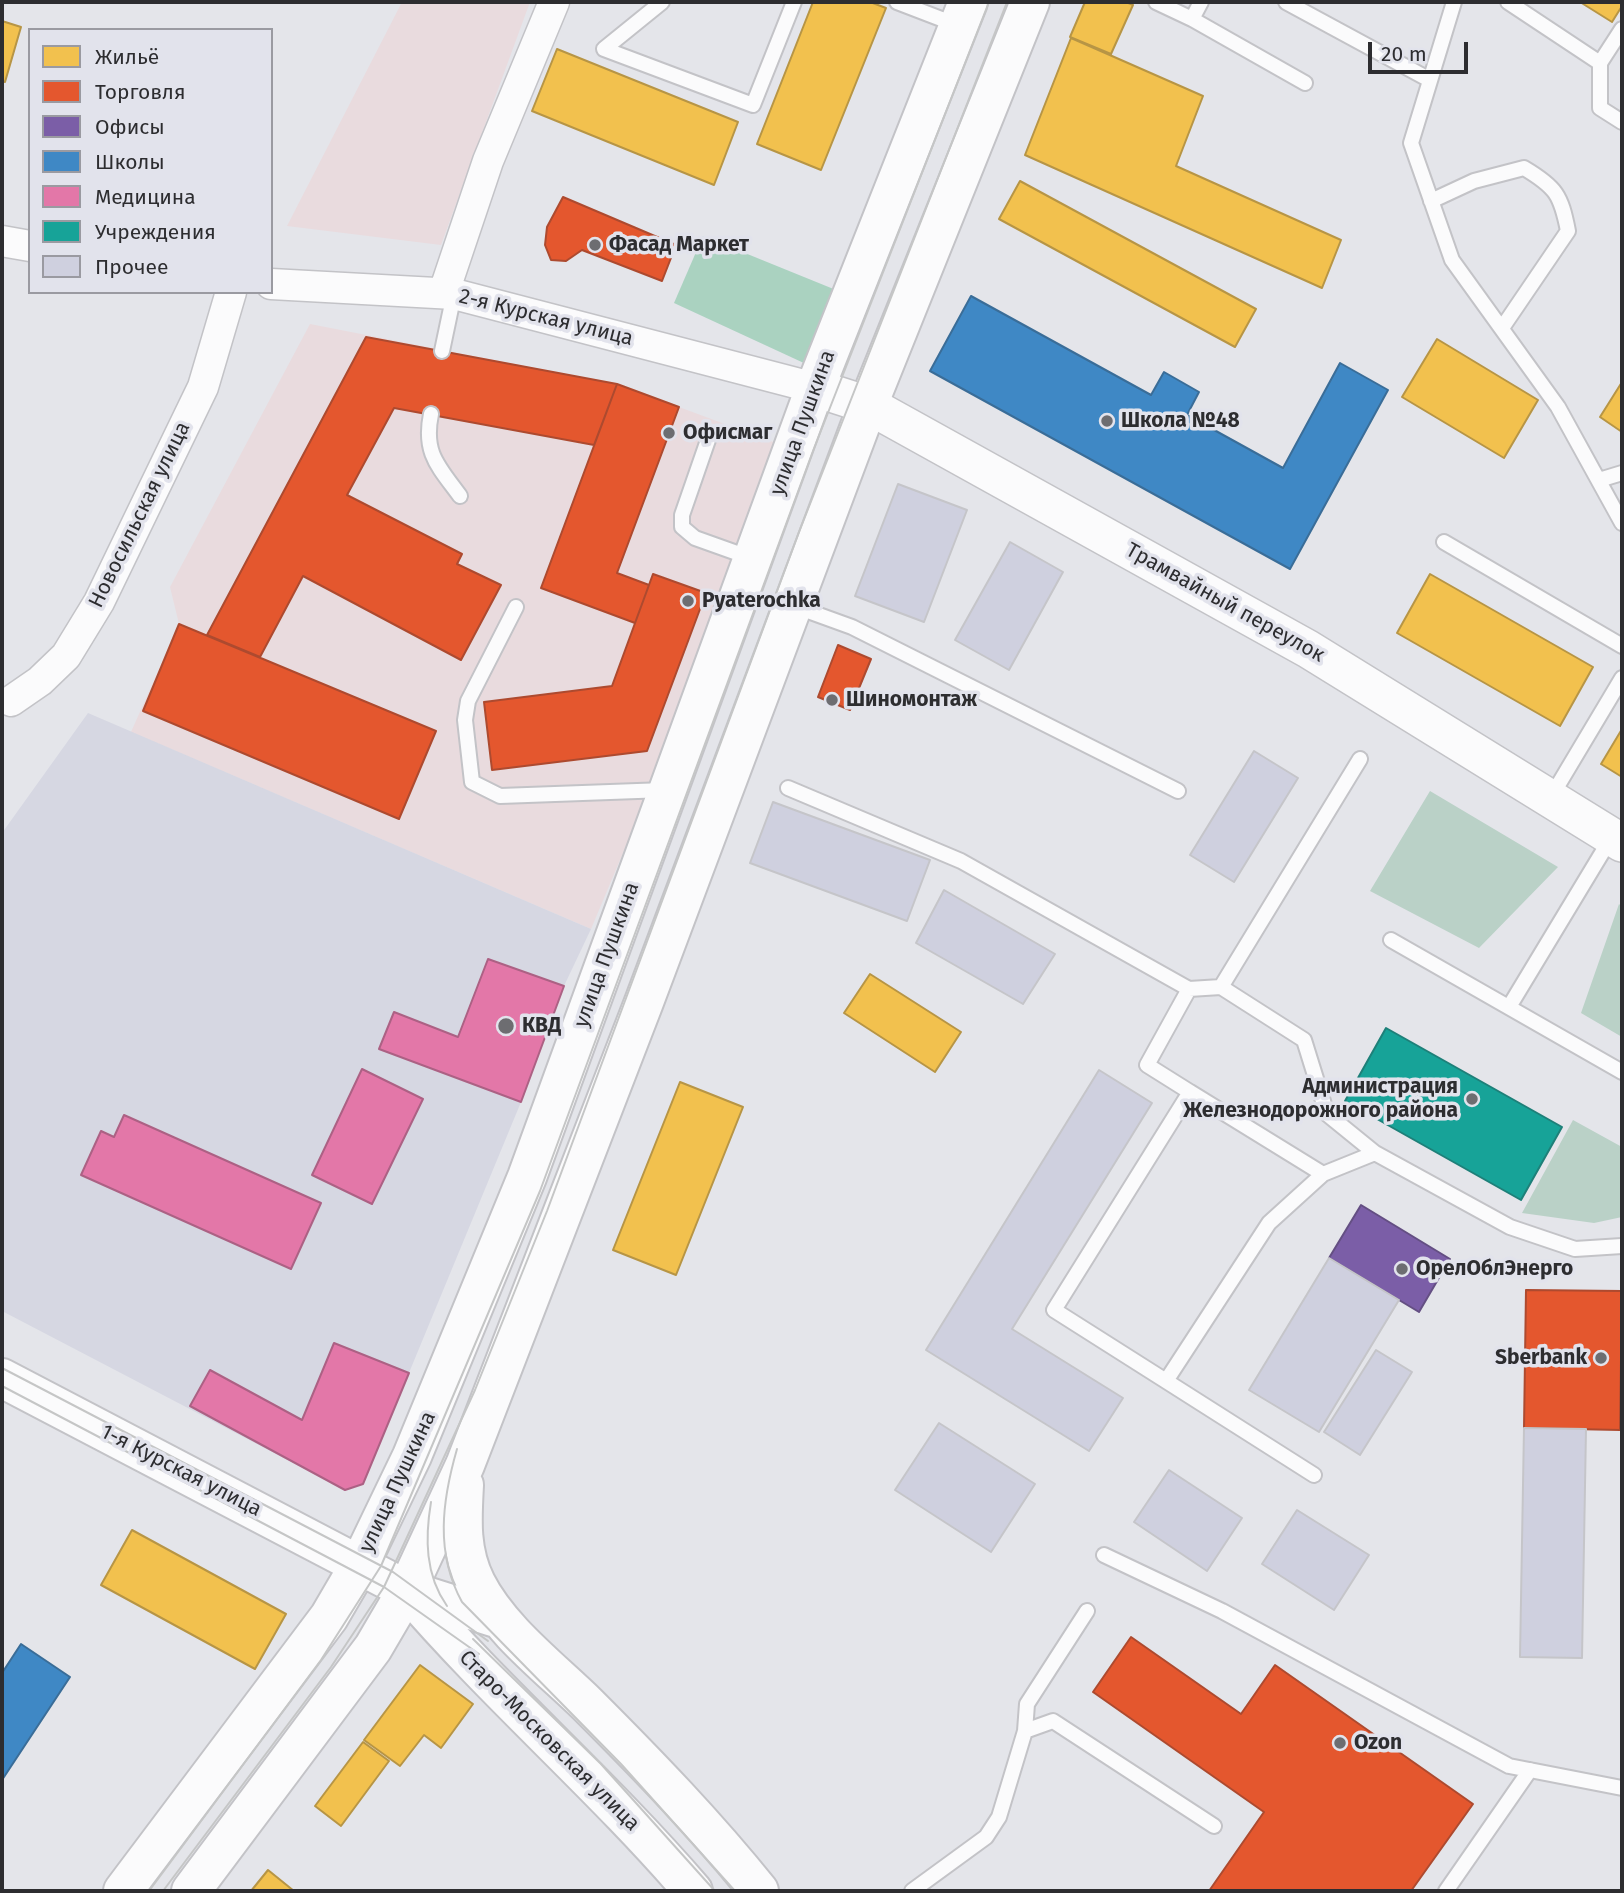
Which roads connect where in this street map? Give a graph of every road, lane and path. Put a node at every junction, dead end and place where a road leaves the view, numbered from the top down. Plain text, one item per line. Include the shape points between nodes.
1 (554, 2) edge
2 (662, 2) edge
3 (794, 2) edge
4 (897, 2) edge
5 (1030, 2) edge
6 (1156, 2) edge
7 (1201, 2) edge
8 (1286, 2) edge
9 (1454, 2) edge
10 (1508, 2) edge
11 (963, 14) edge
12 (1192, 19) junction
13 (1622, 29) edge
14 (1600, 64) junction
15 (1430, 80) junction
16 (1305, 83) dead end
17 (1622, 122) edge
18 (1431, 201) junction
19 (2, 241) edge
20 (28, 246) edge
21 (273, 284) edge
22 (449, 293) junction
23 (230, 294) edge
24 (1502, 328) junction
25 (442, 351) dead end
26 (815, 387) junction
27 (868, 405) junction
28 (430, 414) dead end
29 (708, 440) dead end
30 (1622, 473) edge
31 (1598, 480) junction
32 (460, 496) dead end
33 (1622, 523) edge
34 (1444, 542) dead end
35 (752, 559) junction
36 (793, 606) junction
37 (516, 607) dead end
38 (1622, 646) edge
39 (1622, 678) edge
40 (7, 704) edge
41 (1360, 759) dead end
42 (788, 788) dead end
43 (668, 789) junction
44 (1178, 791) dead end
45 (1551, 797) junction
46 (1617, 840) edge
47 (1391, 940) dead end
48 (1222, 987) junction
49 (1189, 989) junction
50 (1509, 1007) junction
51 (1622, 1072) edge
52 (1191, 1092) junction
53 (1375, 1153) junction
54 (1323, 1174) junction
55 (1622, 1246) edge
56 (2, 1378) edge
57 (1166, 1381) junction
58 (465, 1465) junction
59 (1314, 1475) dead end
60 (1104, 1555) dead end
61 (360, 1564) junction
62 (407, 1590) junction
63 (1087, 1611) dead end
64 (499, 1619) junction
65 (1026, 1731) junction
66 (1530, 1770) junction
67 (1622, 1788) edge
68 (1214, 1826) dead end
69 (919, 1890) edge
70 (123, 1891) edge
71 (191, 1891) edge
72 (693, 1891) edge
73 (759, 1891) edge
74 (1446, 1891) edge

1 - 22 street via 488,161
2 - 3 lane via 604,49 753,105
4 - 11 lane
5 - 27 main road
6 - 12 lane
7 - 12 lane
8 - 15 lane
9 - 15 lane
10 - 14 lane
11 - 26 main road, улица Пушкина
12 - 16 lane
13 - 14 lane
14 - 17 lane via 1600,108
15 - 18 lane via 1411,143
18 - 24 lane via 1452,260
18 - 24 lane via 1474,181 1524,168 1548,182 1562,200 1568,231
19 - 20 street
21 - 22 street, 2-я Курская улица
22 - 25 lane
22 - 26 street, 2-я Курская улица
23 - 40 street, Новосильская улица via 203,387 99,602 66,656
24 - 31 lane via 1558,407
26 - 27 street, Трамвайный переулок
26 - 35 main road, улица Пушкина
27 - 36 main road
27 - 45 street, Трамвайный переулок via 1308,649
28 - 32 lane via 429,449
29 - 35 lane via 682,527 695,538
30 - 31 lane
31 - 33 lane
34 - 38 lane
35 - 43 main road, улица Пушкина
36 - 44 lane via 852,627
36 - 58 main road
37 - 43 lane via 468,701 465,720 472,782 500,796
39 - 45 lane
41 - 48 lane
42 - 49 lane via 961,862
43 - 61 main road, улица Пушкина via 527,1177 412,1455
45 - 46 street, Трамвайный переулок
46 - 50 lane
47 - 50 lane
48 - 49 lane
48 - 53 lane via 1304,1040 1327,1114
49 - 52 lane via 1147,1065
50 - 51 lane
52 - 54 lane
52 - 57 lane via 1054,1310
53 - 54 lane
53 - 55 lane via 1510,1227 1575,1249
54 - 57 lane via 1269,1223
56 - 61 main road, 1-я Курская улица
57 - 59 lane
58 - 62 main road
58 - 64 main road via 461,1535 477,1584
60 - 66 lane via 1222,1611 1509,1766
61 - 62 main road, 1-я Курская улица
61 - 70 main road, улица Пушкина via 328,1617
62 - 64 main road
62 - 71 main road via 373,1648
62 - 72 main road, Старо-Московская улица via 464,1656 581,1769
63 - 65 lane via 1027,1703
64 - 73 main road via 642,1761
65 - 68 lane via 1053,1721
65 - 69 lane via 999,1817 986,1837
66 - 67 lane
66 - 74 lane

